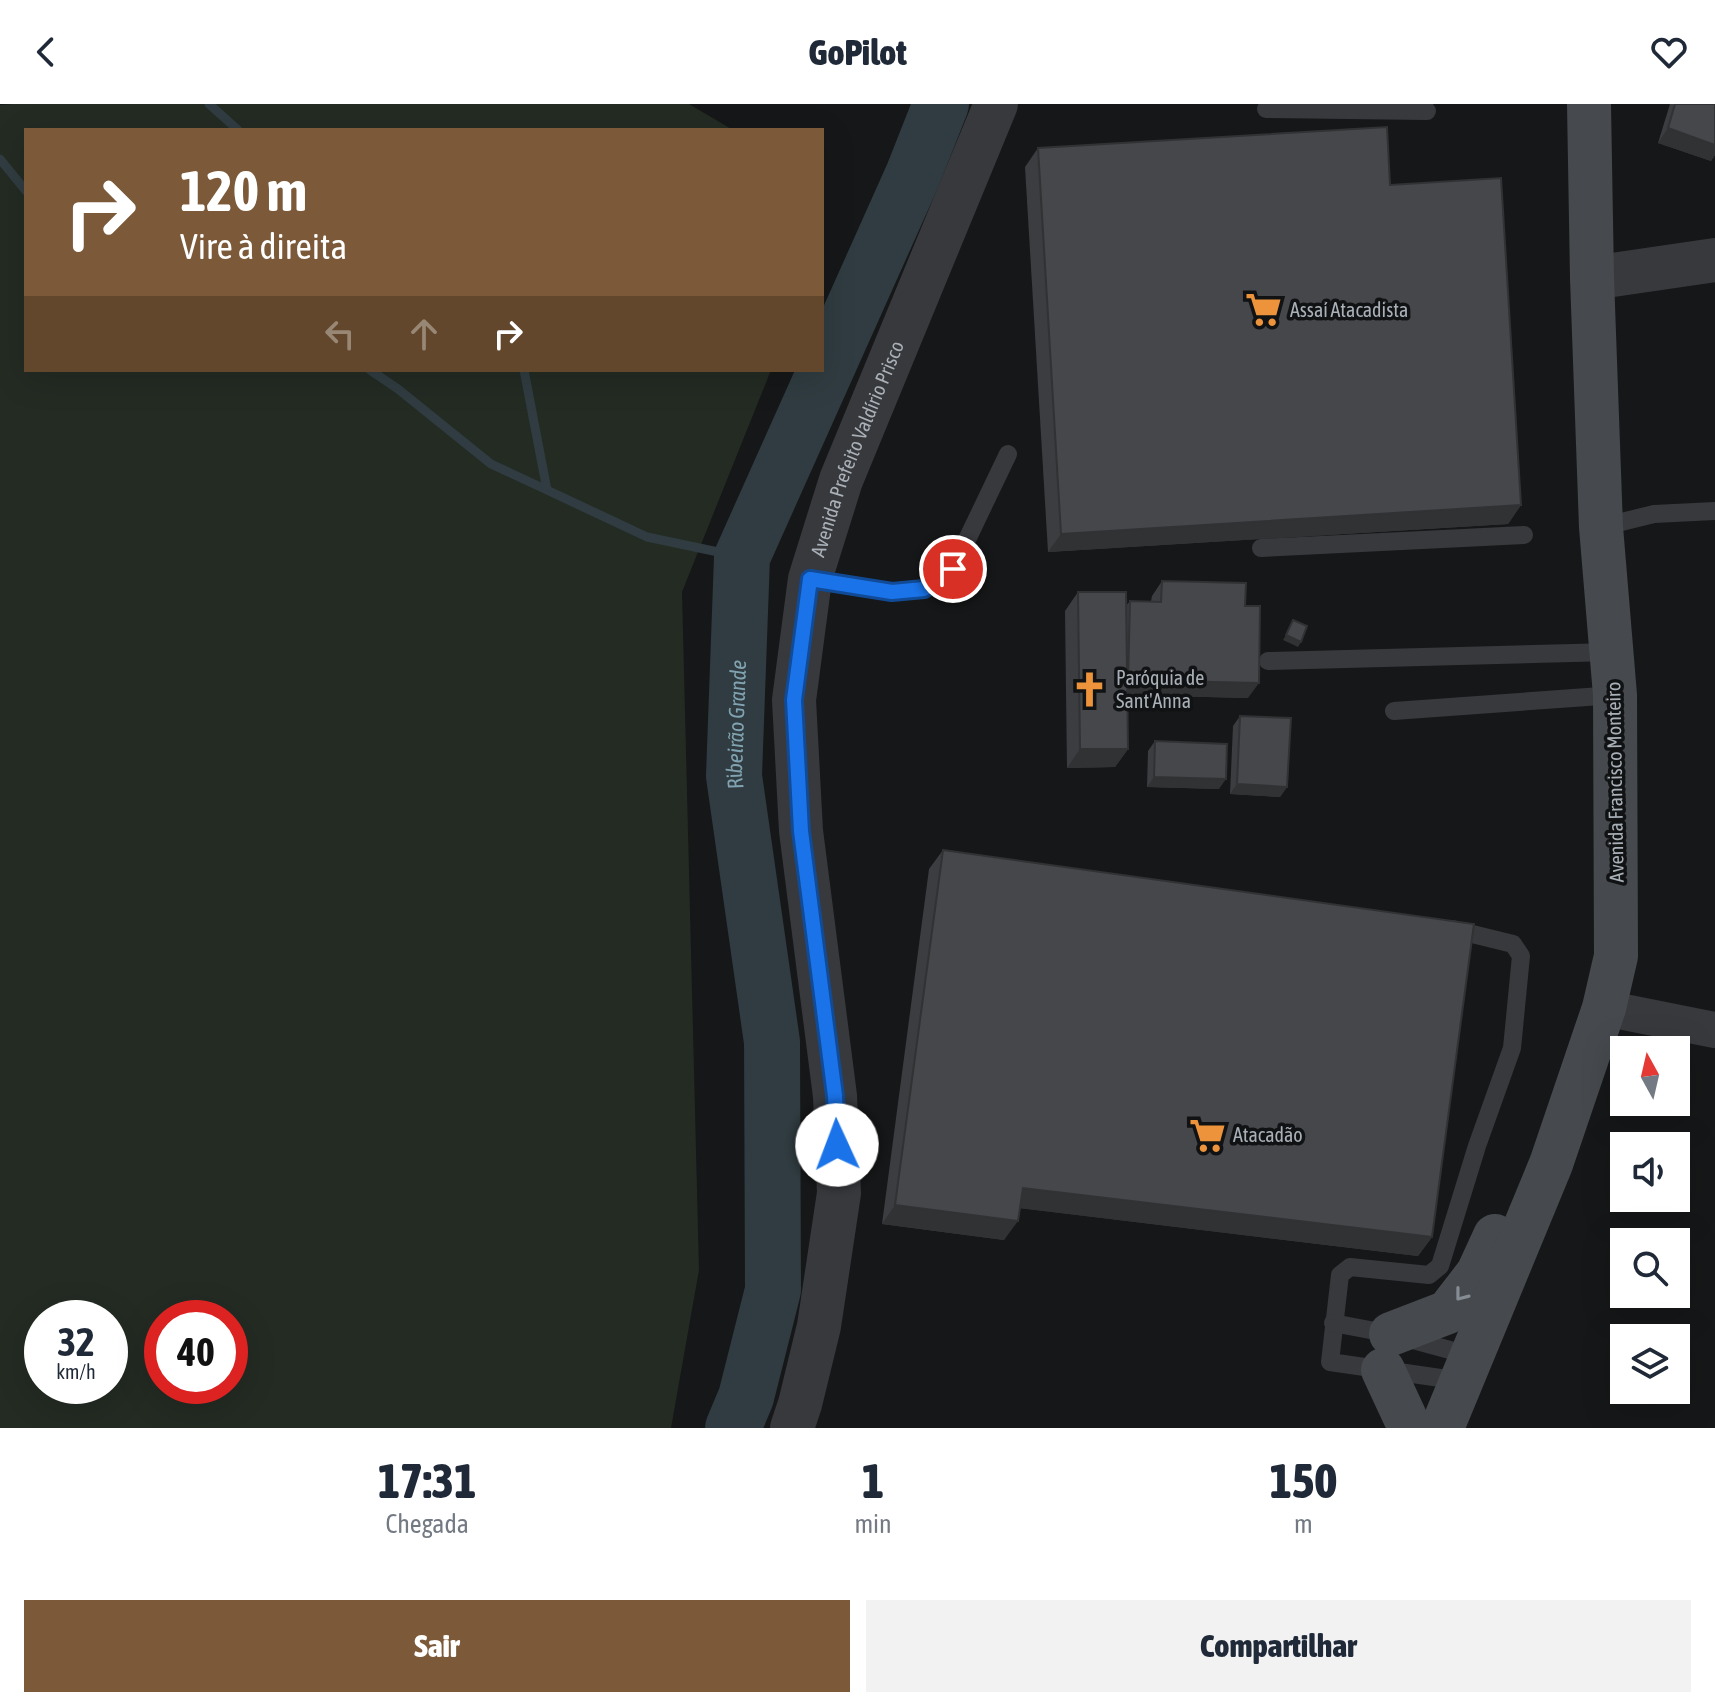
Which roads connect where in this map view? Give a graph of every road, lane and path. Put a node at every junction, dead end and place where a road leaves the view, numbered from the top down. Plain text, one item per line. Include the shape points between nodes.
1 (996, 104) edge
2 (1589, 104) edge
3 (1266, 109) dead end
4 (1427, 111) dead end
5 (1715, 260) edge
6 (1592, 278) junction
7 (1008, 454) dead end
8 (1715, 511) edge
9 (1601, 527) junction
10 (1524, 535) edge
11 (1261, 548) edge
12 (810, 579) junction
13 (1612, 652) junction
14 (1268, 661) dead end
15 (1615, 695) junction
16 (1394, 711) dead end
17 (1437, 925) edge
18 (1604, 1008) junction
19 (1715, 1030) edge
20 (1551, 1164) junction
21 (1333, 1323) junction
22 (1387, 1352) junction
23 (1466, 1369) junction
24 (792, 1428) edge
25 (1410, 1428) edge
26 (1442, 1428) edge

1 - 12 street, Avenida Prefeito Valdírio Prisco via 841,480
2 - 6 main road, Avenida Francisco Monteiro
3 - 4 lane
5 - 6 street
6 - 9 main road, Avenida Francisco Monteiro
7 - 12 lane via 953,569 924,589 892,592
8 - 9 lane via 1654,514
9 - 13 main road, Avenida Francisco Monteiro
10 - 11 lane
12 - 24 street, Avenida Prefeito Valdírio Prisco via 794,700 801,831 835,1096 839,1193 819,1326
13 - 14 lane
13 - 15 main road, Avenida Francisco Monteiro
15 - 16 lane
15 - 18 main road, Avenida Francisco Monteiro via 1616,956
17 - 21 lane via 1518,948 1512,1048 1440,1266 1429,1275 1350,1267 1340,1275
18 - 19 street
18 - 20 main road, Avenida Francisco Monteiro
20 -> 22 main road via 1522,1183 1478,1273 1448,1312
20 - 23 main road, Avenida Francisco Monteiro
21 - 22 lane
21 - 22 lane via 1330,1362
22 - 23 lane
22 - 23 lane
22 - 25 main road
23 - 26 main road, Avenida Francisco Monteiro

